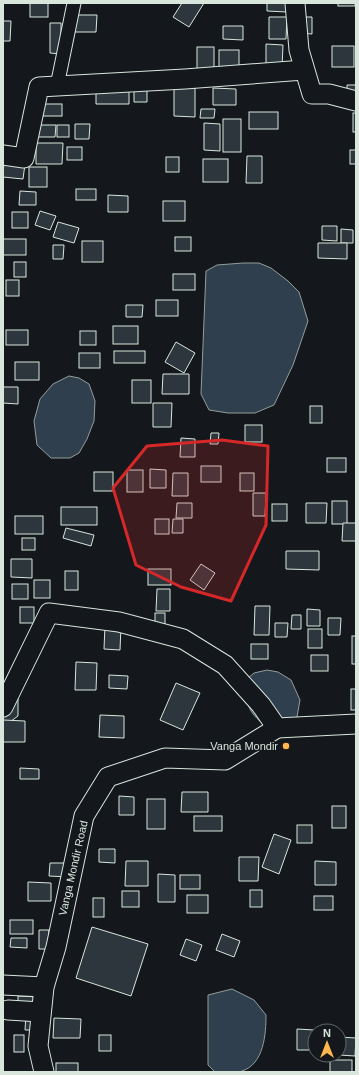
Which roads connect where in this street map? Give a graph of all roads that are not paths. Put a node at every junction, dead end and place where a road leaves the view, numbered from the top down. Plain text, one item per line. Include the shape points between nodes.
1 (74, 3) edge
2 (295, 3) edge
3 (304, 70) junction
4 (57, 86) junction
5 (356, 102) edge
6 (3, 155) edge
7 (3, 707) edge
8 (356, 724) edge
9 (277, 728) junction
10 (3, 985) edge
11 (44, 987) junction
12 (8, 1010) dead end
13 (41, 1012) junction
14 (44, 1072) edge

1 - 4 street
2 - 3 street via 299,50
3 - 4 street via 185,80
3 - 5 street via 312,94 329,94
4 - 6 street via 39,87 24,158
7 - 9 street via 49,613 119,622 183,639 225,665 261,705
8 - 9 street
9 - 11 street, Vanga Mondir Road via 225,760 165,758 108,777 84,816 56,946
10 - 11 street
11 - 13 street, Vanga Mondir Road
12 - 13 street
13 - 14 street, Vanga Mondir Road via 38,1046

